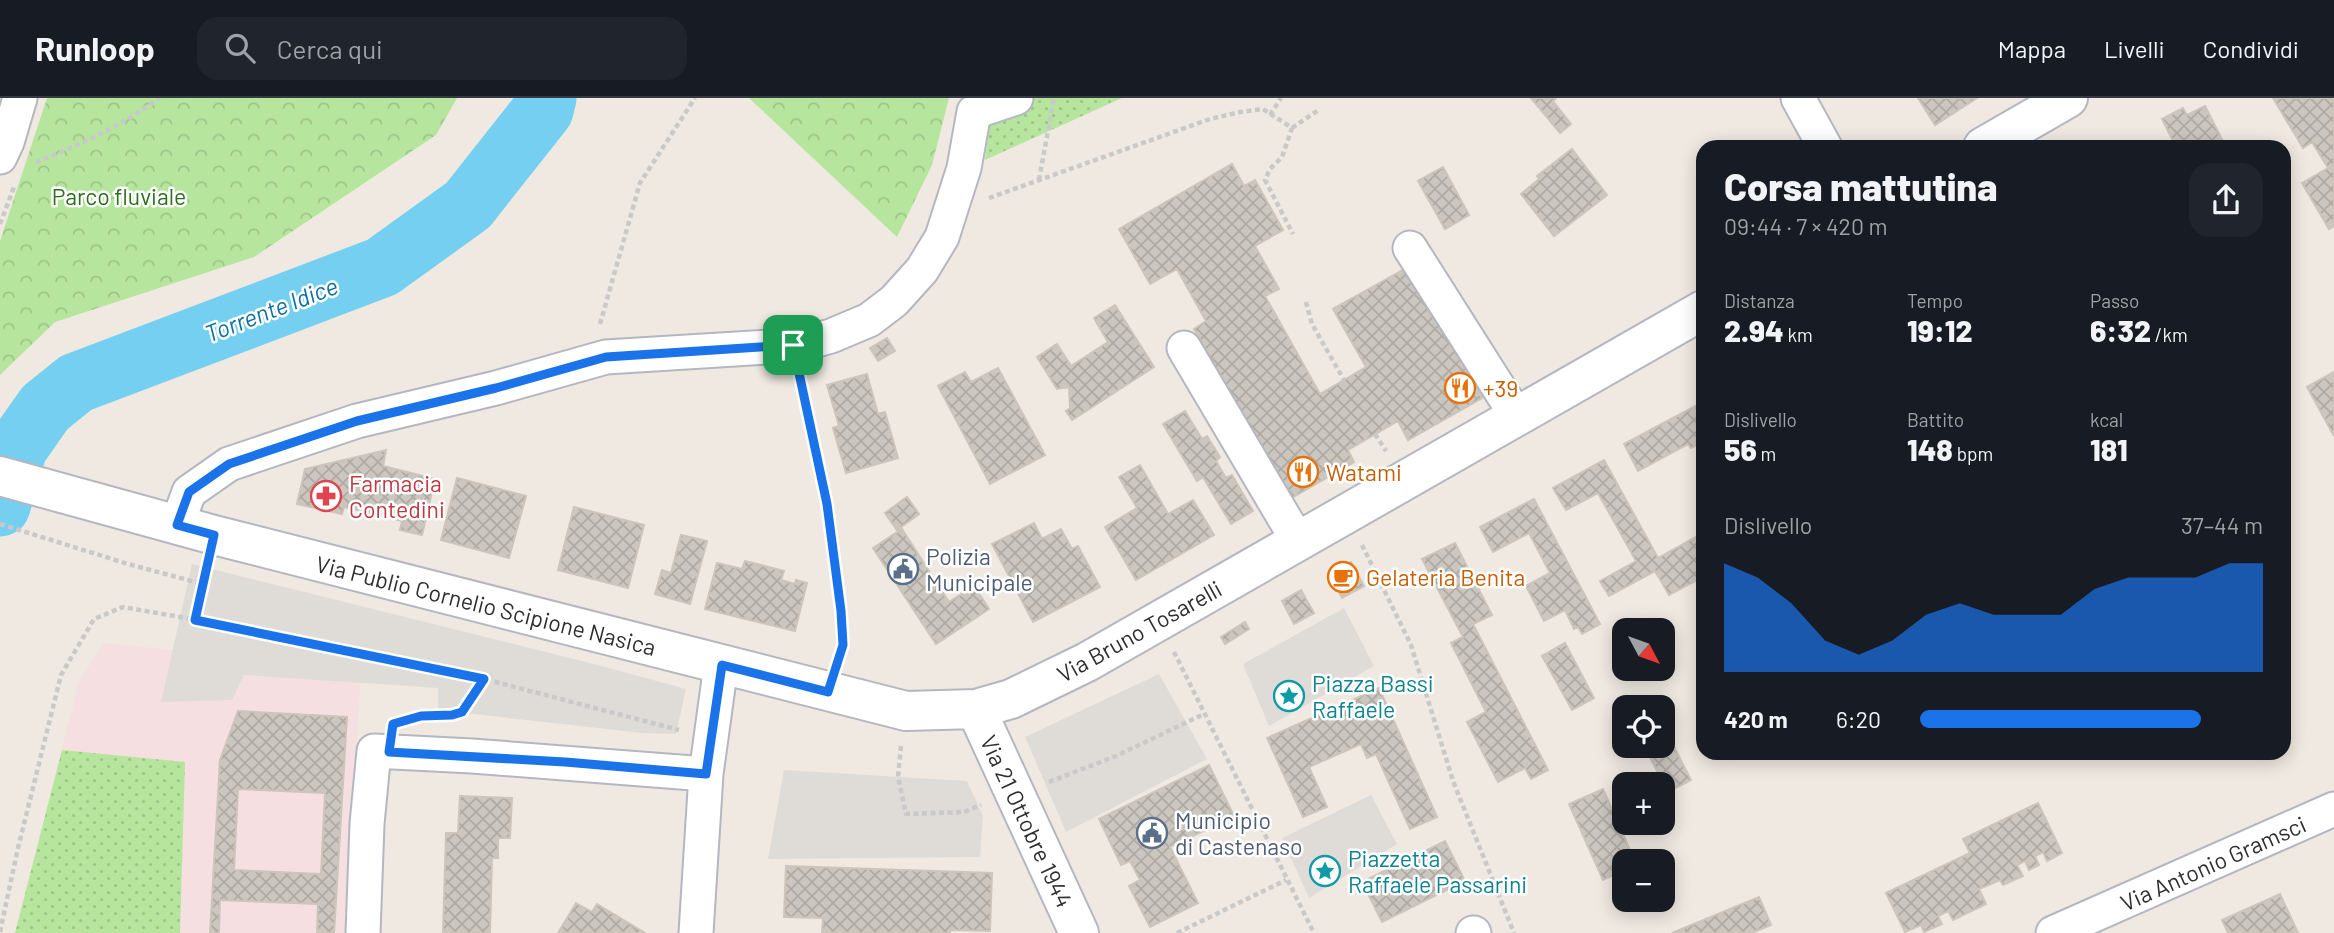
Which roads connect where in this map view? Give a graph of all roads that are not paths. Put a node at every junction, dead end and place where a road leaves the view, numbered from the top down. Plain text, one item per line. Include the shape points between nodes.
1 (20, 98) edge
2 (1016, 98) edge
3 (1798, 98) edge
4 (2068, 98) edge
5 (1821, 140) edge
6 (1995, 140) edge
7 (16, 166) edge
8 (1410, 248) dead end
9 (1696, 314) edge
10 (1184, 348) dead end
11 (1516, 415) junction
12 (0, 476) edge
13 (177, 525) junction
14 (1298, 541) junction
15 (722, 665) junction
16 (976, 709) junction
17 (706, 774) junction
18 (2334, 809) edge
19 (363, 933) edge
20 (696, 933) edge
21 (1079, 933) edge
22 (2053, 933) edge

1 - 7 street via 7,142
2 - 13 street via 974,112 964,168 942,237 922,270 869,320 796,345 606,357 357,421 229,464 189,492
3 - 5 street
4 - 6 street
8 - 11 street
9 - 11 street, Via Bruno Tosarelli
10 - 14 street
11 - 14 street, Via Bruno Tosarelli
12 - 13 street, Via Publio Cornelio Scipione Nasica
13 - 15 street, Via Publio Cornelio Scipione Nasica
14 - 16 street, Via Bruno Tosarelli via 1063,675
15 - 16 street, Via Publio Cornelio Scipione Nasica via 906,711
15 - 17 street
16 - 21 street, Via 21 Ottobre 1944
17 - 19 street via 374,751
17 - 20 street
18 - 22 street, Via Antonio Gramsci

